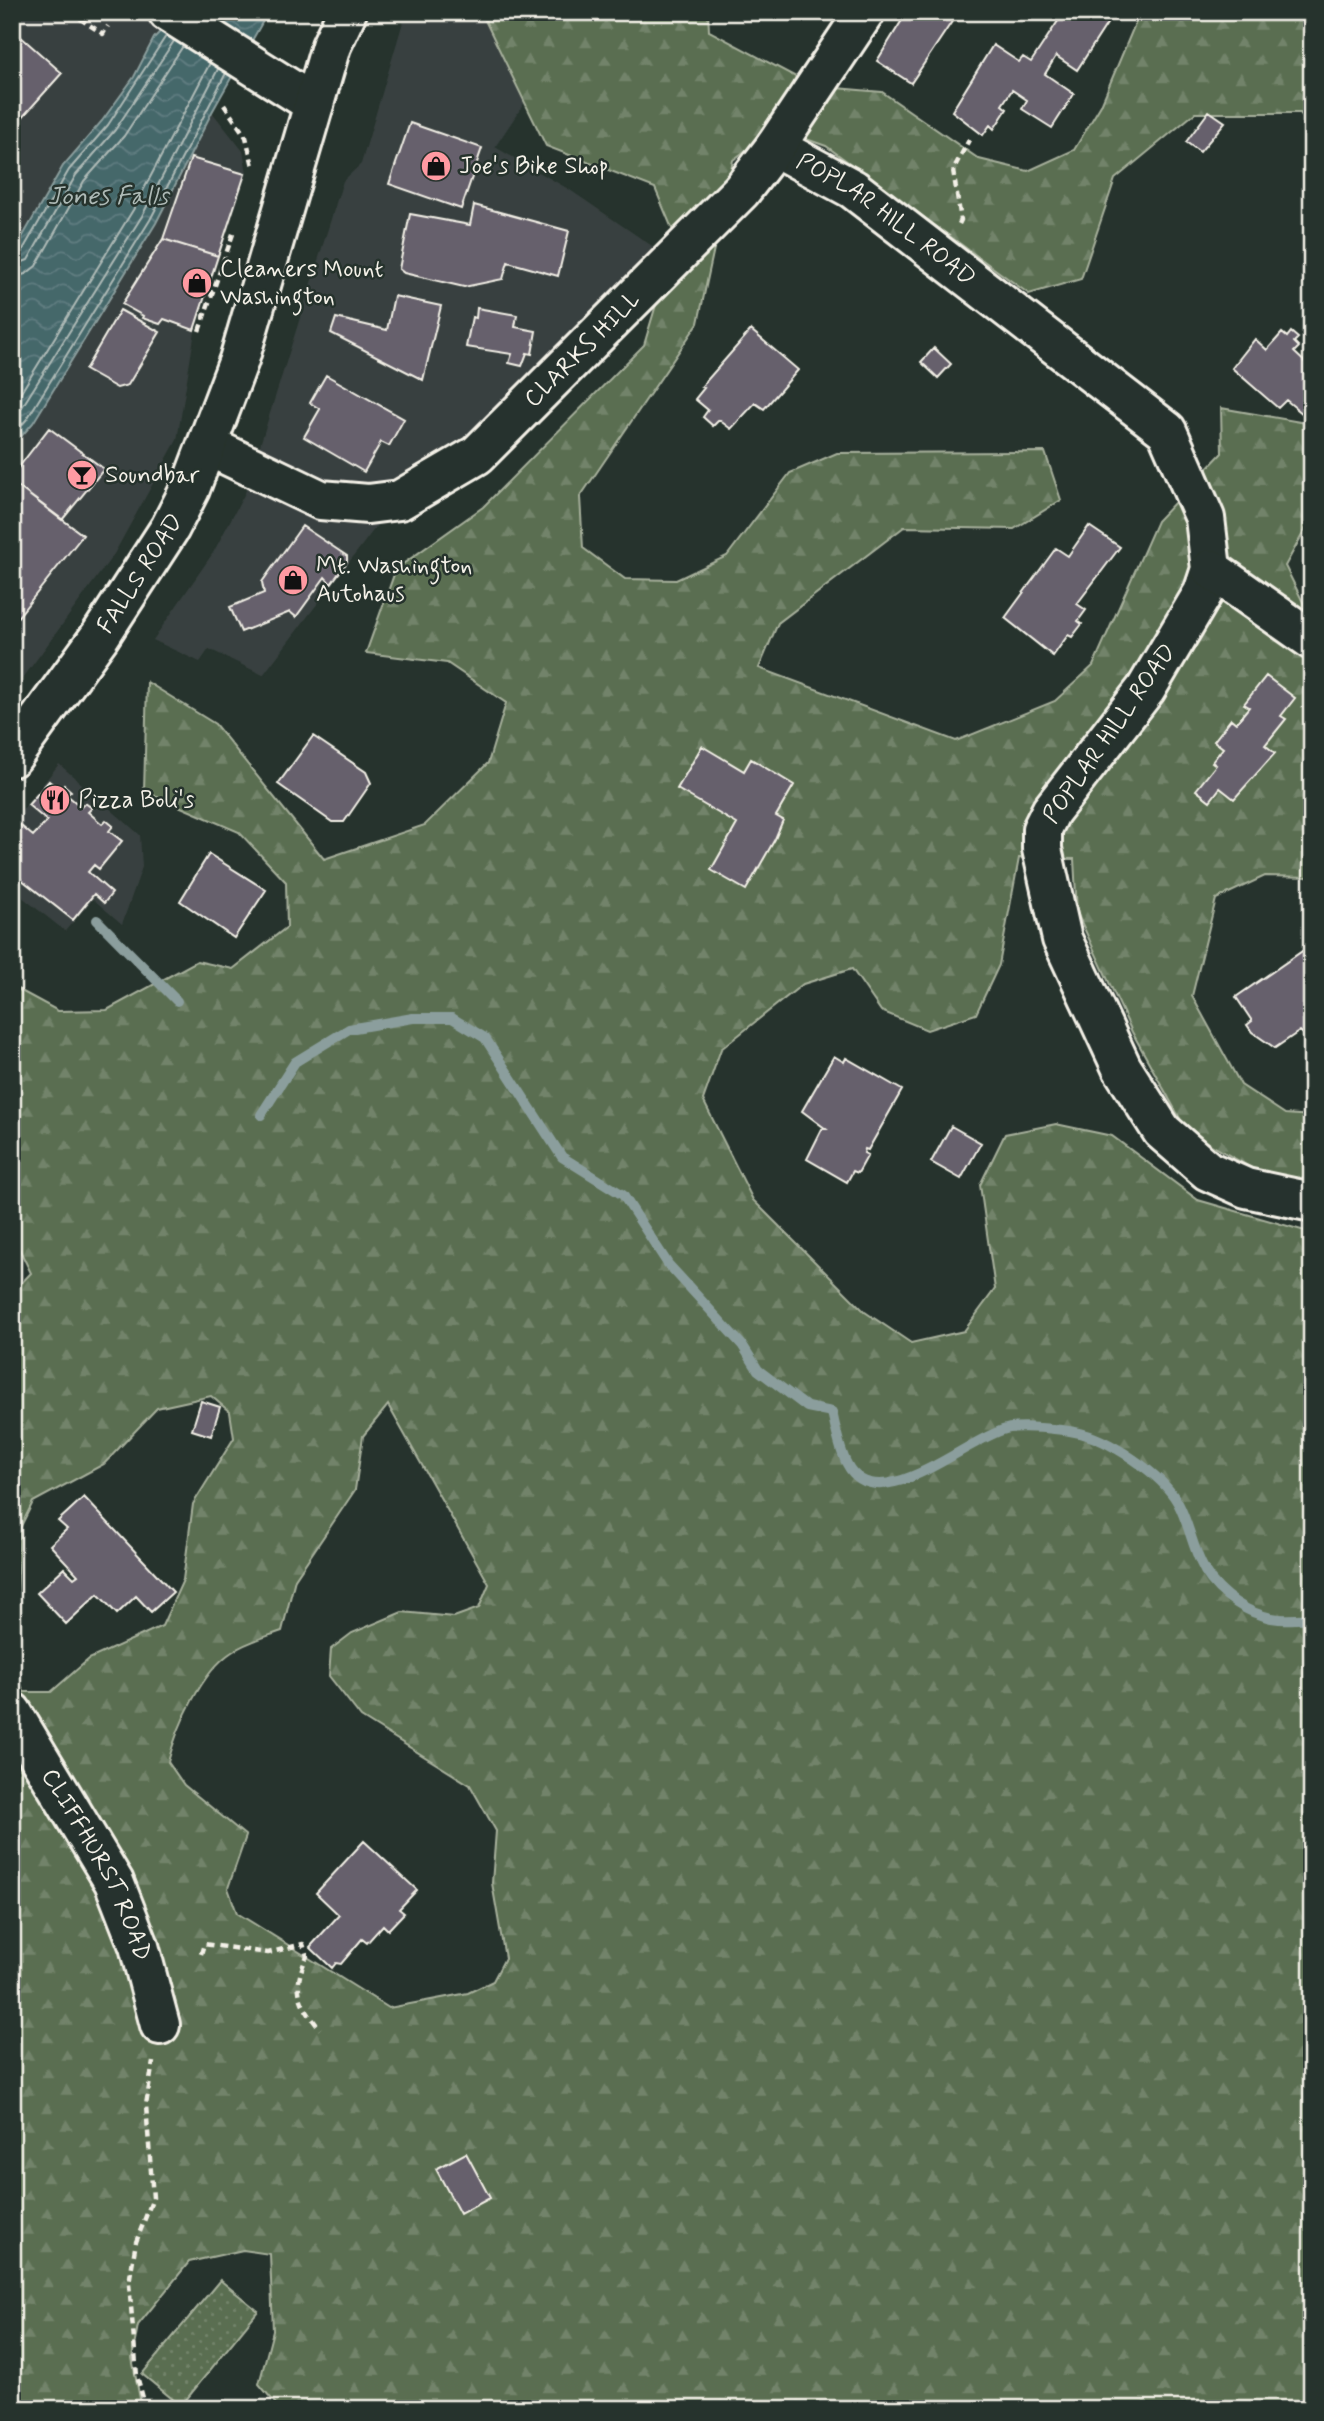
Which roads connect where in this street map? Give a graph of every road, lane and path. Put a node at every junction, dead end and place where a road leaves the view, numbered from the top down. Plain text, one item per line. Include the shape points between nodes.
1 (70, 12) edge
2 (168, 12) edge
3 (347, 12) edge
4 (865, 12) edge
5 (108, 26) dead end
6 (314, 104) junction
7 (224, 105) dead end
8 (969, 140) dead end
9 (775, 147) junction
10 (250, 176) dead end
11 (234, 229) dead end
12 (939, 254) junction
13 (199, 331) dead end
14 (208, 446) junction
15 (1211, 569) junction
16 (1312, 640) edge
17 (12, 757) edge
18 (1312, 1202) edge
19 (12, 1712) edge
20 (201, 1954) dead end
21 (160, 2025) joint
22 (320, 2029) dead end
23 (146, 2409) edge

1 - 5 path via 103,34
2 - 6 street
3 - 6 street, FALLS ROAD via 331,46
4 - 9 street, CLARKS HILL
6 - 14 street, FALLS ROAD via 263,283
7 - 10 path via 246,137 254,163
8 - 12 path via 953,170 961,220
9 - 12 street, POPLAR HILL ROAD via 853,189
9 - 14 street, CLARKS HILL via 741,191 621,314 477,455 435,482 400,500 368,504 321,500
11 - 13 path
12 - 15 street, POPLAR HILL ROAD via 1167,431 1205,518
14 - 17 street, FALLS ROAD via 170,528 100,636
15 - 16 street
15 - 18 street, POPLAR HILL ROAD via 1203,593 1146,689 1051,811 1042,829 1042,849 1062,939 1122,1068 1163,1131 1208,1171 1246,1188
19 - 21 street, CLIFFHURST ROAD via 114,1882 139,1946
20 - 22 path via 204,1944 268,1953 303,1944 307,1956 298,1994
21 - 23 path via 146,2105 153,2199 136,2242 129,2283 137,2376

